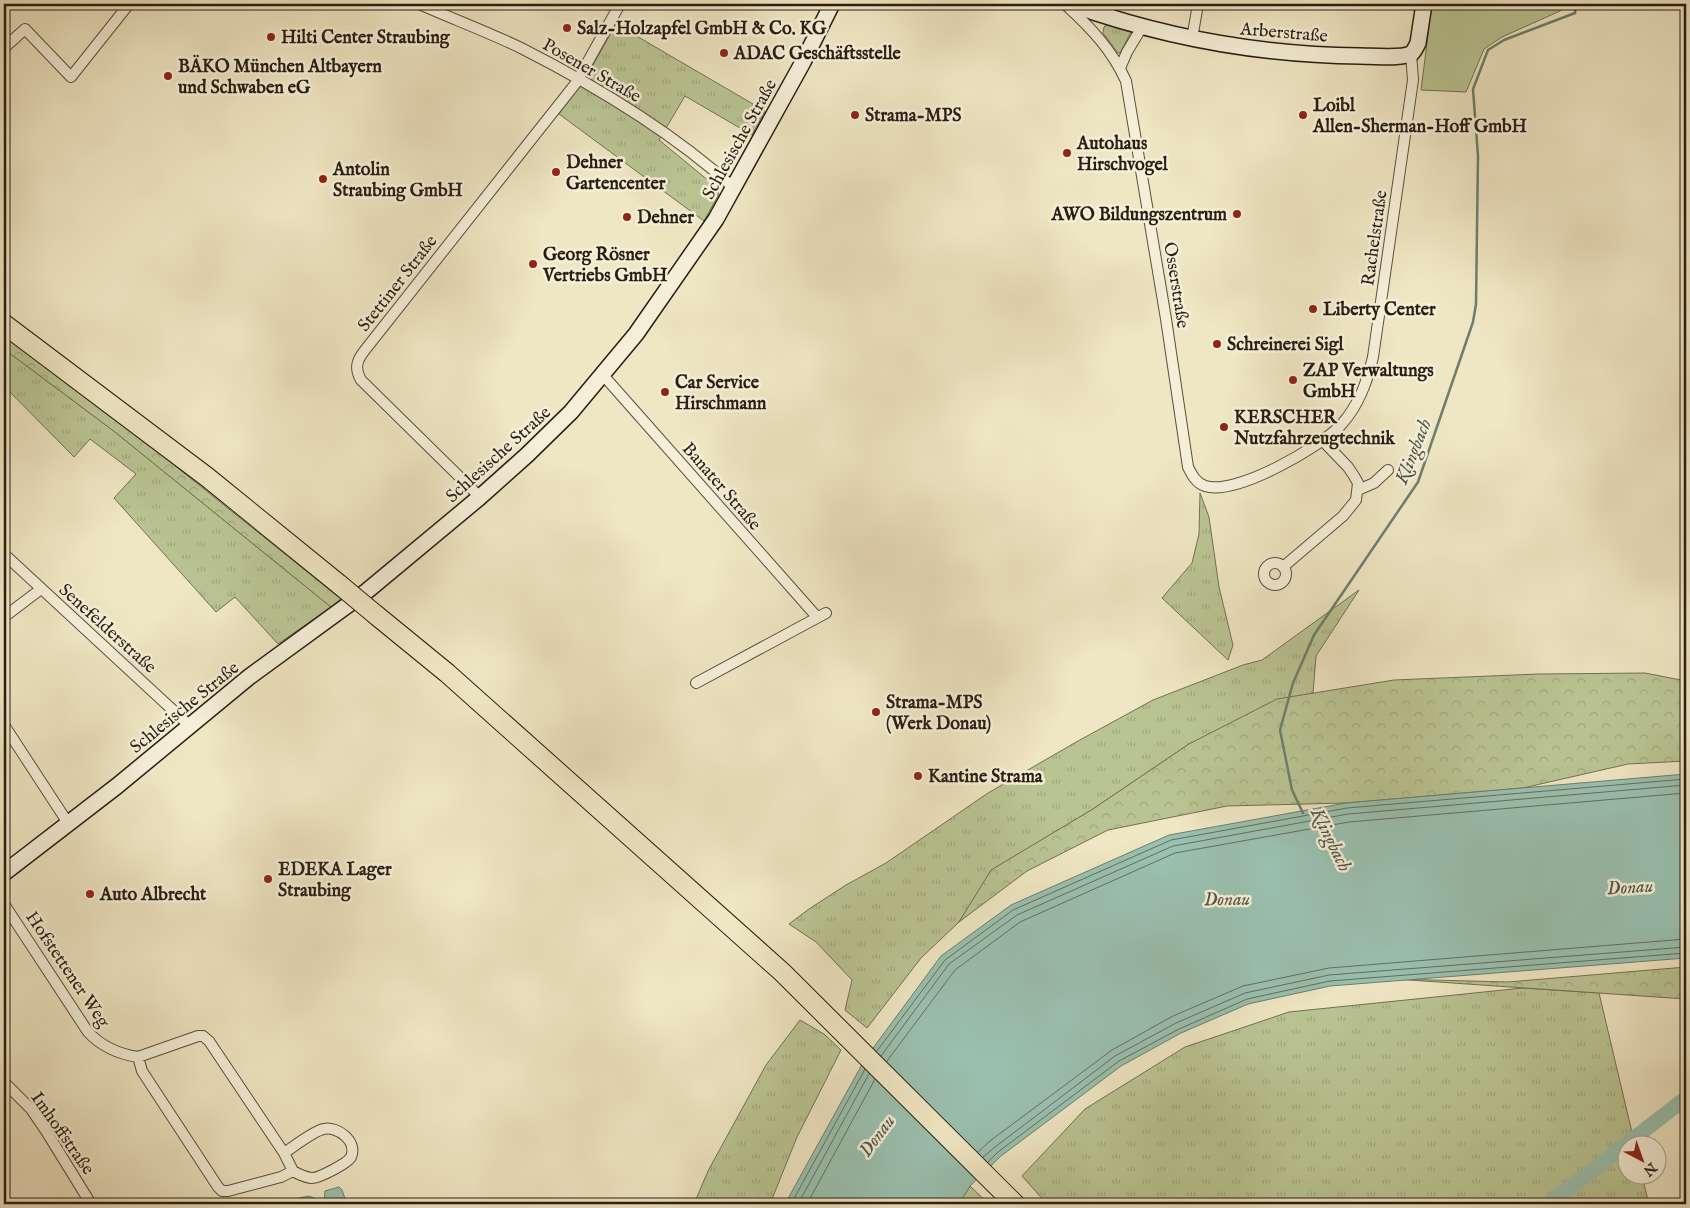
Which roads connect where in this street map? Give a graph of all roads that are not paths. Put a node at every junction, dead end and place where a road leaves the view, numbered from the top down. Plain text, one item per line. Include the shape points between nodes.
1 (129, 4) edge
2 (419, 4) edge
3 (620, 4) edge
4 (832, 4) edge
5 (1065, 4) edge
6 (1070, 4) edge
7 (1198, 4) edge
8 (1424, 4) edge
9 (1109, 10) edge
10 (1142, 27) junction
11 (1192, 39) junction
12 (4, 48) edge
13 (1411, 54) junction
14 (1120, 68) junction
15 (578, 78) junction
16 (734, 188) junction
17 (4, 324) edge
18 (603, 376) junction
19 (1323, 441) junction
20 (1388, 470) dead end
21 (1222, 487) joint
22 (1358, 490) junction
23 (480, 497) junction
24 (4, 554) edge
25 (1283, 567) dead end
26 (41, 589) junction
27 (4, 617) edge
28 (696, 683) dead end
29 (4, 725) edge
30 (190, 726) junction
31 (68, 824) junction
32 (4, 873) edge
33 (4, 904) edge
34 (138, 1057) junction
35 (4, 1082) edge
36 (284, 1152) junction
37 (293, 1171) junction
38 (91, 1204) edge
39 (1015, 1204) edge

1 - 12 street via 71,77 25,29
2 - 15 street, Posener Straße via 519,47
3 - 15 street
4 - 16 street, Schlesische Straße
5 - 14 street, Osserstraße via 1106,45
6 - 9 street, Arberstraße
7 - 11 street
8 - 13 street via 1418,44
9 - 10 street, Arberstraße
10 - 11 street, Arberstraße
10 - 14 street
11 - 13 street, Arberstraße via 1289,54
13 - 19 street, Rachelstraße via 1414,80 1374,357 1363,393 1353,410
14 - 21 street, Osserstraße via 1129,95 1188,466 1199,483 1206,487
15 - 16 street, Posener Straße via 667,134
15 - 23 street, Stettiner Straße via 357,364 362,380
16 - 18 street, Schlesische Straße via 668,289
17 - 39 highway, bridge via 207,477 469,692 812,1001
18 - 23 street, Schlesische Straße via 552,432
18 - 28 street, Banater Straße via 821,615
19 - 21 street, Rachelstraße via 1279,466
19 - 22 street via 1348,467 1358,483
20 - 22 street
22 - 25 street via 1356,500 1343,516
23 - 30 street, Schlesische Straße via 367,591 254,674
24 - 26 street, Senefelderstraße
26 - 27 street
26 - 30 street, Senefelderstraße
29 - 31 street
30 - 31 street, Schlesische Straße
31 - 32 street, Schlesische Straße
33 - 34 street, Hofstettener Weg via 88,1032 105,1047
34 - 36 street via 203,1036
34 - 37 street via 142,1071 222,1190 281,1177
35 - 38 street, Imhoffstraße via 31,1109
36 - 37 street
36 - 37 street via 322,1129 337,1130 347,1137 352,1148 351,1157 346,1162 318,1177

